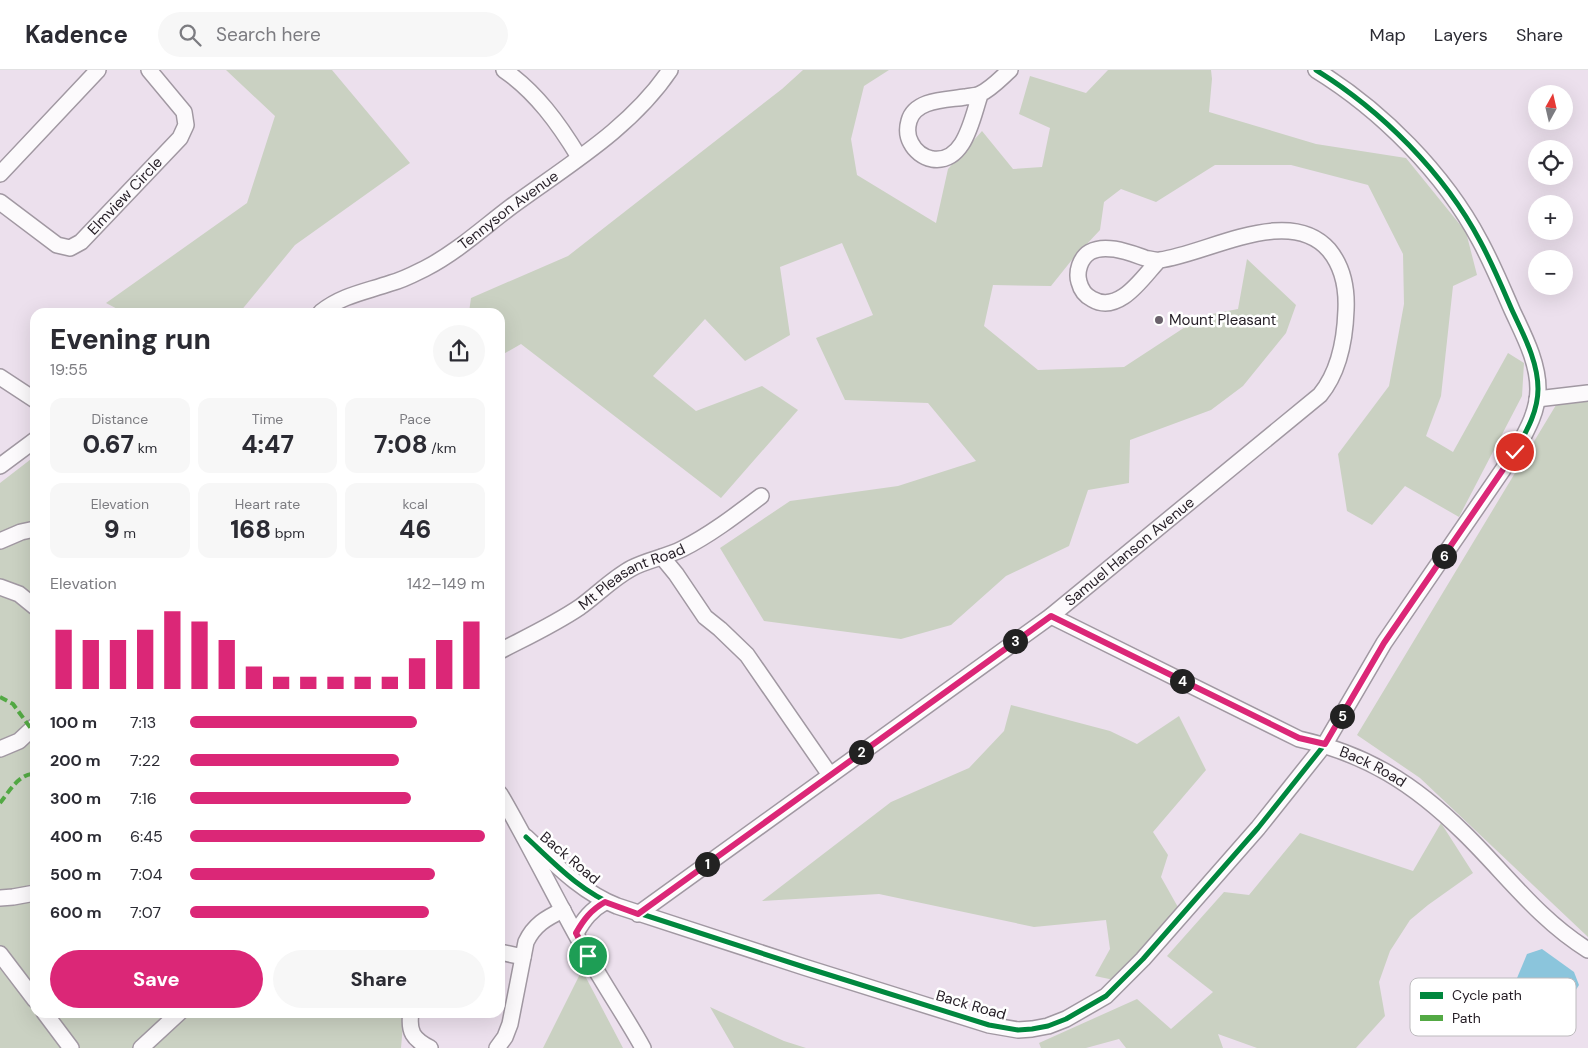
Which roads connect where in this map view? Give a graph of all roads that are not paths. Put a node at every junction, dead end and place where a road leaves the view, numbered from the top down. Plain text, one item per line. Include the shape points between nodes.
1 (98, 70) edge
2 (149, 70) edge
3 (504, 70) edge
4 (670, 70) edge
5 (1010, 70) edge
6 (1316, 70) edge
7 (980, 95) junction
8 (579, 157) junction
9 (0, 174) edge
10 (0, 202) edge
11 (1158, 261) junction
12 (328, 308) edge
13 (0, 377) edge
14 (1588, 393) edge
15 (30, 397) edge
16 (1537, 399) junction
17 (30, 444) edge
18 (0, 466) edge
19 (761, 496) dead end
20 (30, 530) edge
21 (0, 541) edge
22 (662, 557) junction
23 (0, 587) edge
24 (30, 603) edge
25 (1051, 616) junction
26 (505, 648) edge
27 (30, 731) edge
28 (1325, 744) junction
29 (0, 749) edge
30 (830, 775) junction
31 (505, 802) edge
32 (526, 838) junction
33 (30, 894) edge
34 (0, 898) edge
35 (605, 902) junction
36 (563, 910) junction
37 (638, 914) junction
38 (576, 933) junction
39 (1588, 950) edge
40 (505, 953) edge
41 (0, 954) edge
42 (523, 957) junction
43 (30, 993) edge
44 (48, 1018) edge
45 (174, 1018) edge
46 (411, 1018) edge
47 (71, 1048) edge
48 (141, 1048) edge
49 (430, 1048) edge
50 (497, 1048) edge
51 (643, 1048) edge

1 - 9 street
2 - 10 street, Elmview Circle via 184,112 186,125 180,138 82,242 70,248 57,245
3 - 8 street via 537,98
4 - 8 street, Tennyson Avenue via 624,122
5 - 7 street
6 - 16 street via 1376,113 1419,157 1457,203 1481,242 1528,346 1537,376
7 - 7 street via 937,101 915,110 910,117 908,134 914,149 921,155 936,159 956,152 967,135
8 - 12 street, Tennyson Avenue via 429,266 391,284 350,296
11 - 11 street, Samuel Hanson Avenue via 1099,249 1091,252 1080,264 1078,282 1095,301 1113,302 1129,292
11 - 25 street, Samuel Hanson Avenue via 1265,232 1293,232 1316,239 1334,257 1345,281 1346,317 1338,360 1328,385 1320,395
13 - 15 street
14 - 16 street
16 - 28 street via 1530,424 1515,452 1384,643
17 - 18 street
19 - 22 street, Mt Pleasant Road via 697,541
20 - 21 street
22 - 26 street, Mt Pleasant Road via 633,567 579,608
22 - 30 street via 705,618 747,655
23 - 24 street via 19,594
25 - 28 street via 1299,738
25 - 30 street, Samuel Hanson Avenue
27 - 29 street via 19,741
28 - 37 street, Back Road via 1258,828 1123,980 1087,1008 1048,1026 1018,1030 980,1022
28 - 39 street, Back Road via 1379,766 1431,803 1464,833 1524,898
30 - 37 street, Samuel Hanson Avenue
31 - 32 street
32 - 35 street, Back Road via 578,884
32 - 36 street
33 - 34 street
35 - 37 street, Back Road
35 - 38 street, Back Road via 592,910
36 - 38 street
36 - 42 street via 548,916 530,933
38 - 51 street
40 - 42 street
41 - 43 street
42 - 50 street via 510,1024
44 - 47 street
45 - 48 street
46 - 49 street via 413,1036

